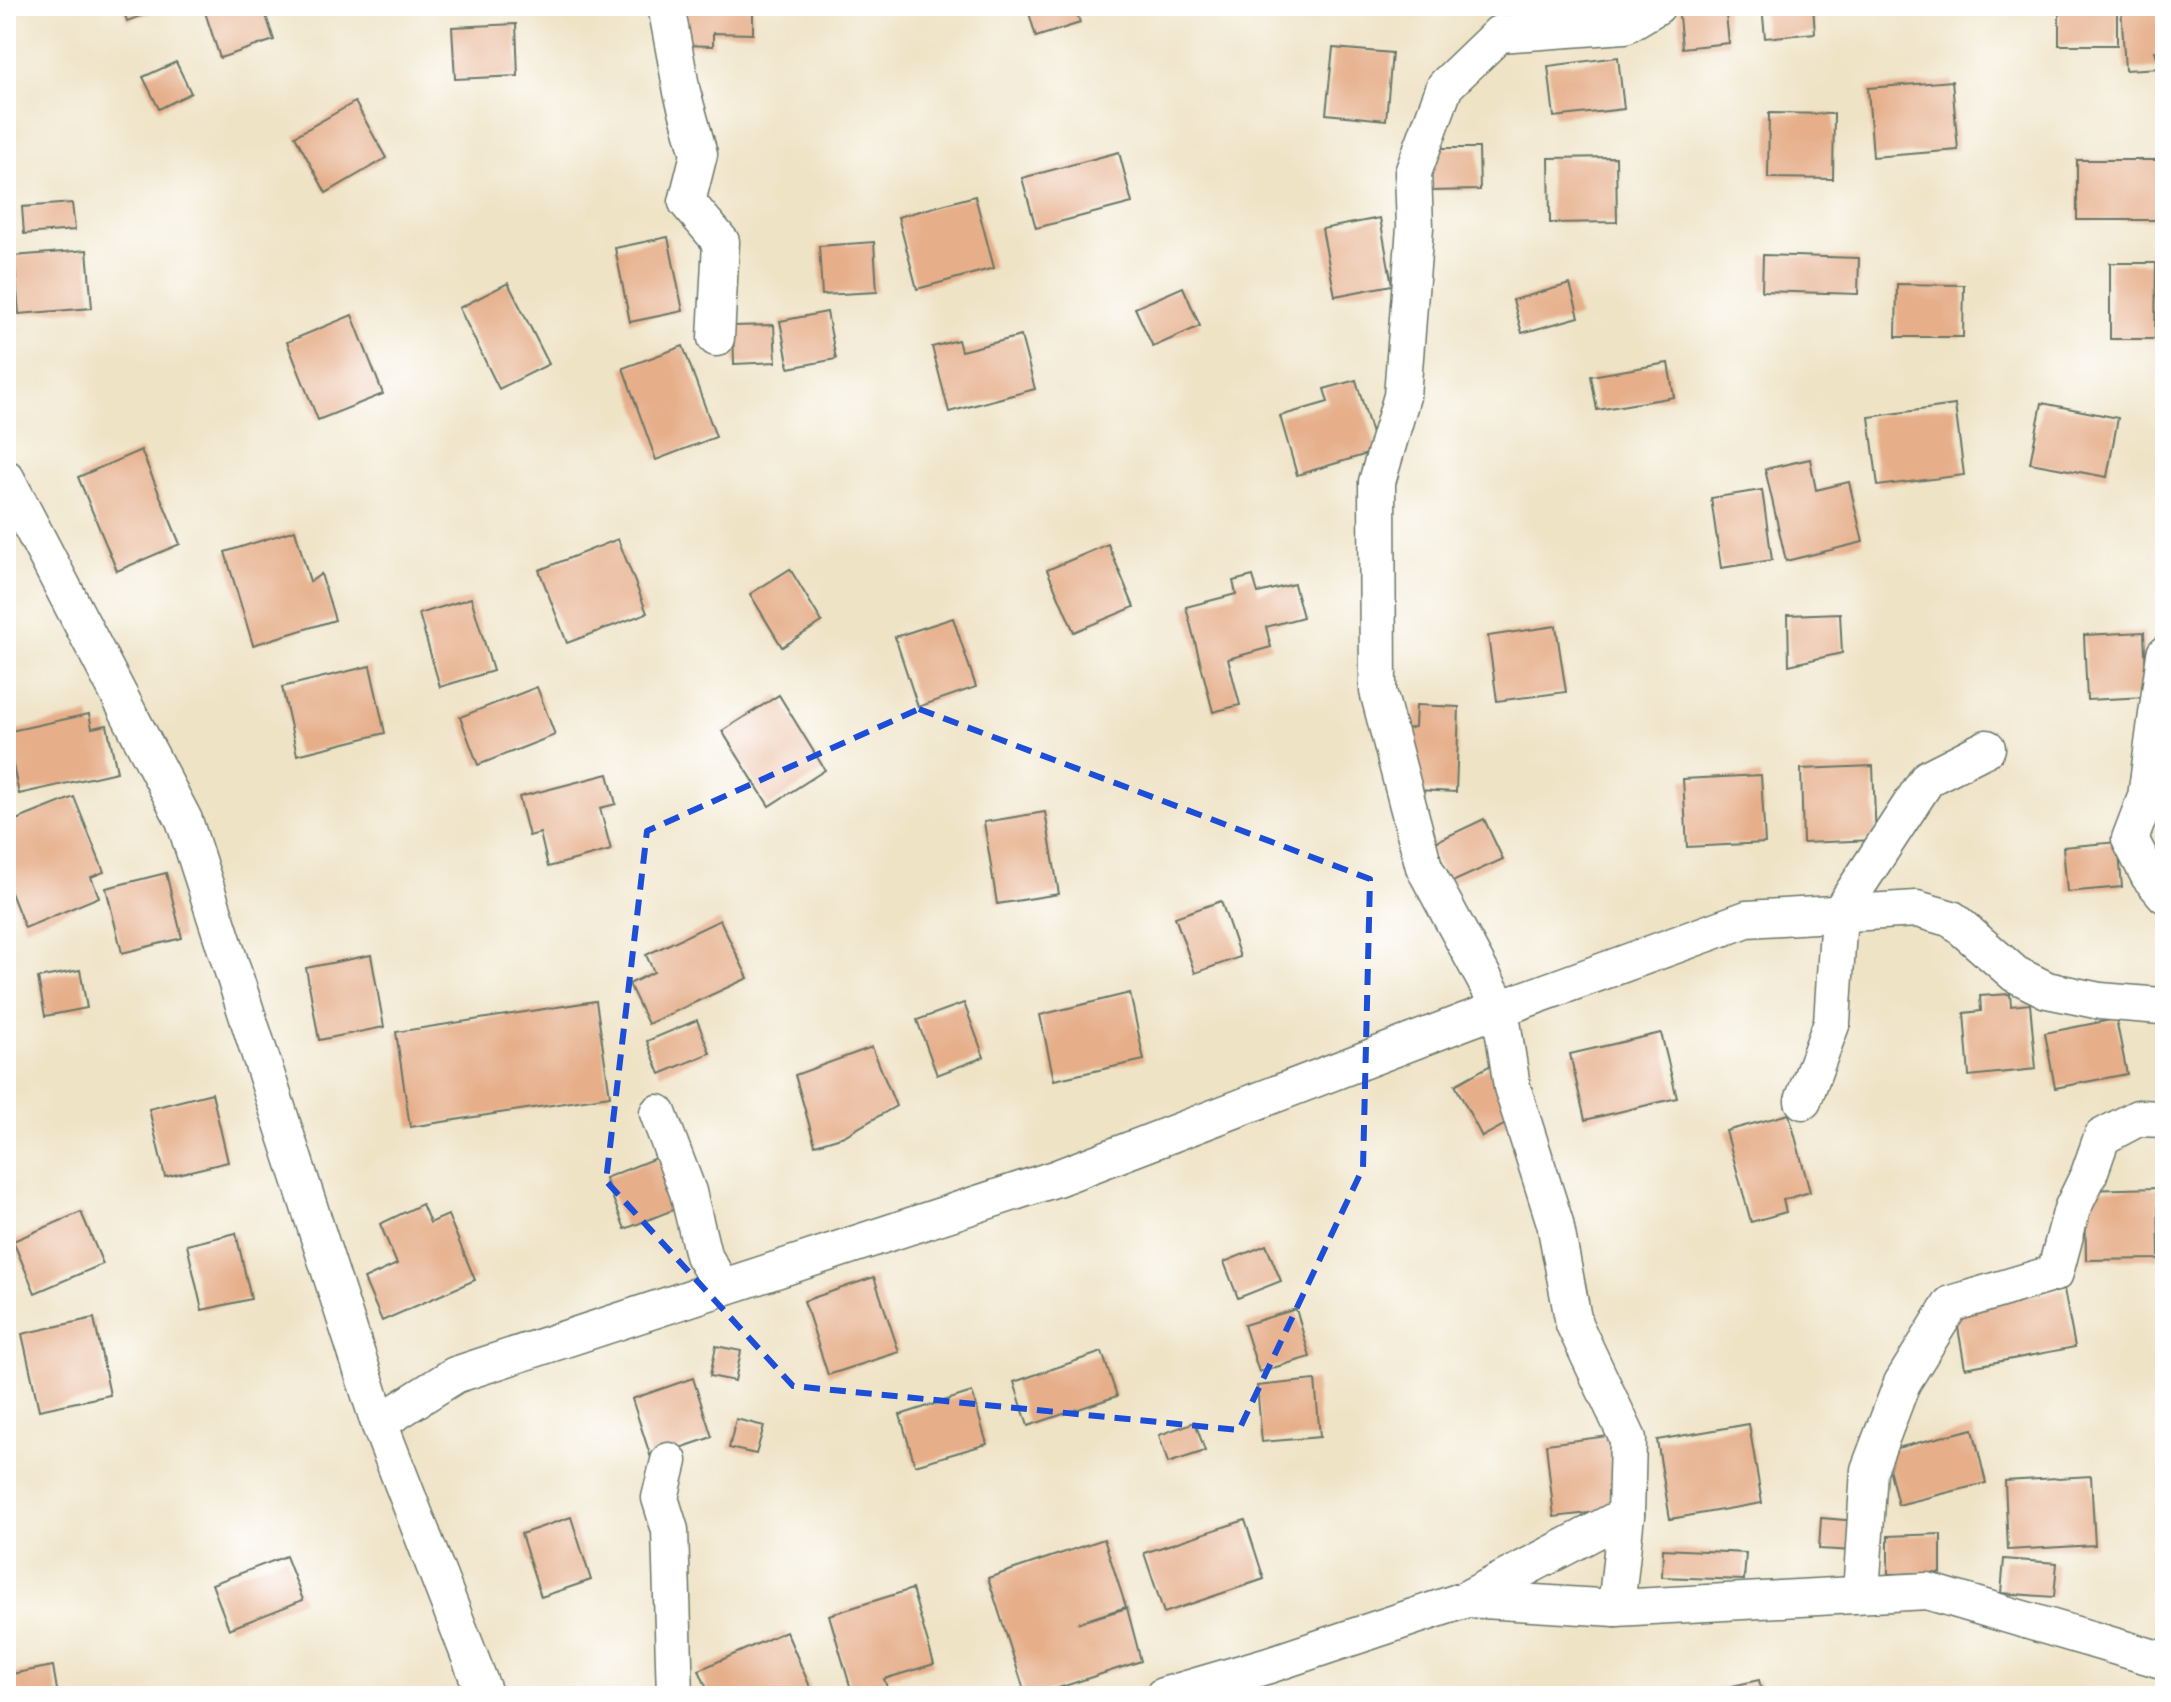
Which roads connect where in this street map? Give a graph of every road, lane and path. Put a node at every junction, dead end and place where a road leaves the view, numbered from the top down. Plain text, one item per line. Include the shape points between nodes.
1 (666, 6) edge
2 (1657, 6) edge
3 (716, 338) dead end
4 (6, 478) edge
5 (2165, 654) edge
6 (1987, 748) dead end
7 (2165, 895) edge
8 (1839, 914) junction
9 (2164, 1001) edge
10 (1500, 1008) junction
11 (1803, 1101) dead end
12 (658, 1113) dead end
13 (2165, 1119) edge
14 (722, 1287) junction
15 (379, 1423) junction
16 (669, 1461) dead end
17 (1626, 1515) junction
18 (1861, 1594) junction
19 (1467, 1599) junction
20 (1616, 1608) junction
21 (2165, 1661) edge
22 (485, 1696) edge
23 (675, 1696) edge
24 (1163, 1696) edge

1 - 3 street via 699,154 687,202 721,242
2 - 10 street via 1625,25 1499,34 1445,86 1413,173 1415,227 1402,396 1377,482 1378,691 1424,867
4 - 15 street via 184,820
5 - 7 street via 2146,797 2130,839
6 - 8 street via 1928,778
8 - 9 street via 1917,909 1952,919 2015,974 2047,990 2100,1001
8 - 10 street via 1747,919
8 - 11 street via 1832,1022
10 - 14 street via 1057,1178
10 - 17 street via 1512,1087 1555,1223 1574,1324 1628,1439
12 - 14 street via 688,1192 703,1255
13 - 18 street via 2138,1118 2102,1137 2072,1209 2055,1273 1951,1304 1902,1383 1869,1470
14 - 15 street via 455,1375
15 - 22 street
16 - 23 street via 660,1498 670,1530
17 - 19 street
17 - 20 street
18 - 20 street
18 - 21 street via 1927,1591
19 - 20 street
19 - 24 street

